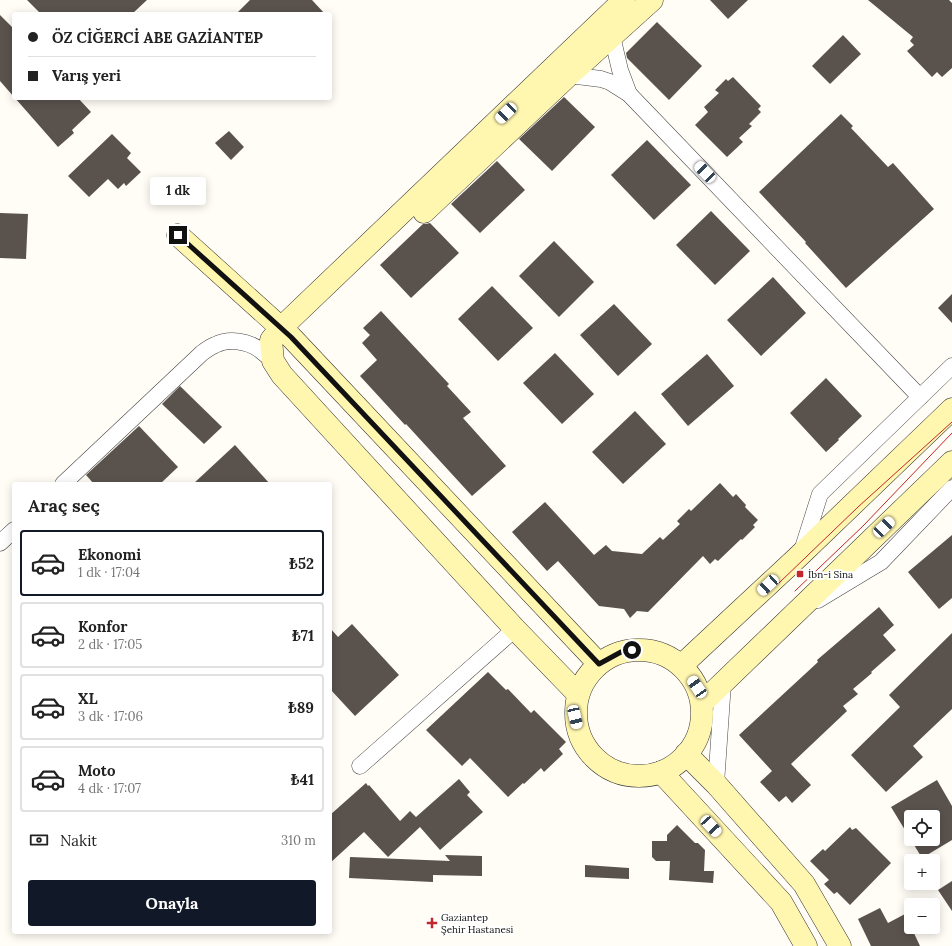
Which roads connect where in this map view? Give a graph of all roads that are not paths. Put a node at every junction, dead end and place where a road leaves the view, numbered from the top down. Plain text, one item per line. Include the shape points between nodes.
1 (624, 0) edge
2 (652, 0) edge
3 (612, 36) junction
4 (569, 75) junction
5 (629, 94) junction
6 (178, 235) dead end
7 (286, 332) junction
8 (952, 366) edge
9 (277, 368) junction
10 (920, 397) junction
11 (952, 409) edge
12 (952, 462) edge
13 (65, 482) edge
14 (952, 489) edge
15 (12, 532) edge
16 (0, 543) edge
17 (800, 555) junction
18 (793, 615) junction
19 (515, 628) junction
20 (599, 664) junction
21 (682, 665) junction
22 (723, 683) junction
23 (578, 694) junction
24 (702, 703) junction
25 (686, 754) junction
26 (360, 766) dead end
27 (661, 772) junction
28 (716, 784) junction
29 (806, 946) edge
30 (840, 946) edge

1 - 7 main road
2 - 3 main road
3 - 4 main road
3 - 5 street
4 - 5 street via 601,79
4 - 7 main road
5 - 10 street
6 - 7 main road
7 - 9 main road via 271,340
7 - 20 main road
8 - 10 street
9 - 13 street via 260,350 250,345 226,341 214,345 202,353
9 - 19 main road
10 - 17 street via 820,494
11 - 17 main road
12 - 18 main road
14 - 18 street via 881,562
15 - 16 street
17 - 21 main road
18 - 22 main road
19 - 23 main road
19 - 26 street
20 - 21 main road via 621,652 643,649 664,654
20 - 23 main road via 587,676
21 - 24 main road via 697,687
22 - 24 main road
22 - 28 street
23 - 27 main road via 575,717 580,738 591,756 607,769 626,776 647,776
24 - 25 main road via 702,723 696,743
25 - 27 main road via 683,759
25 - 28 main road
27 - 29 main road via 781,902
28 - 30 main road via 804,884

